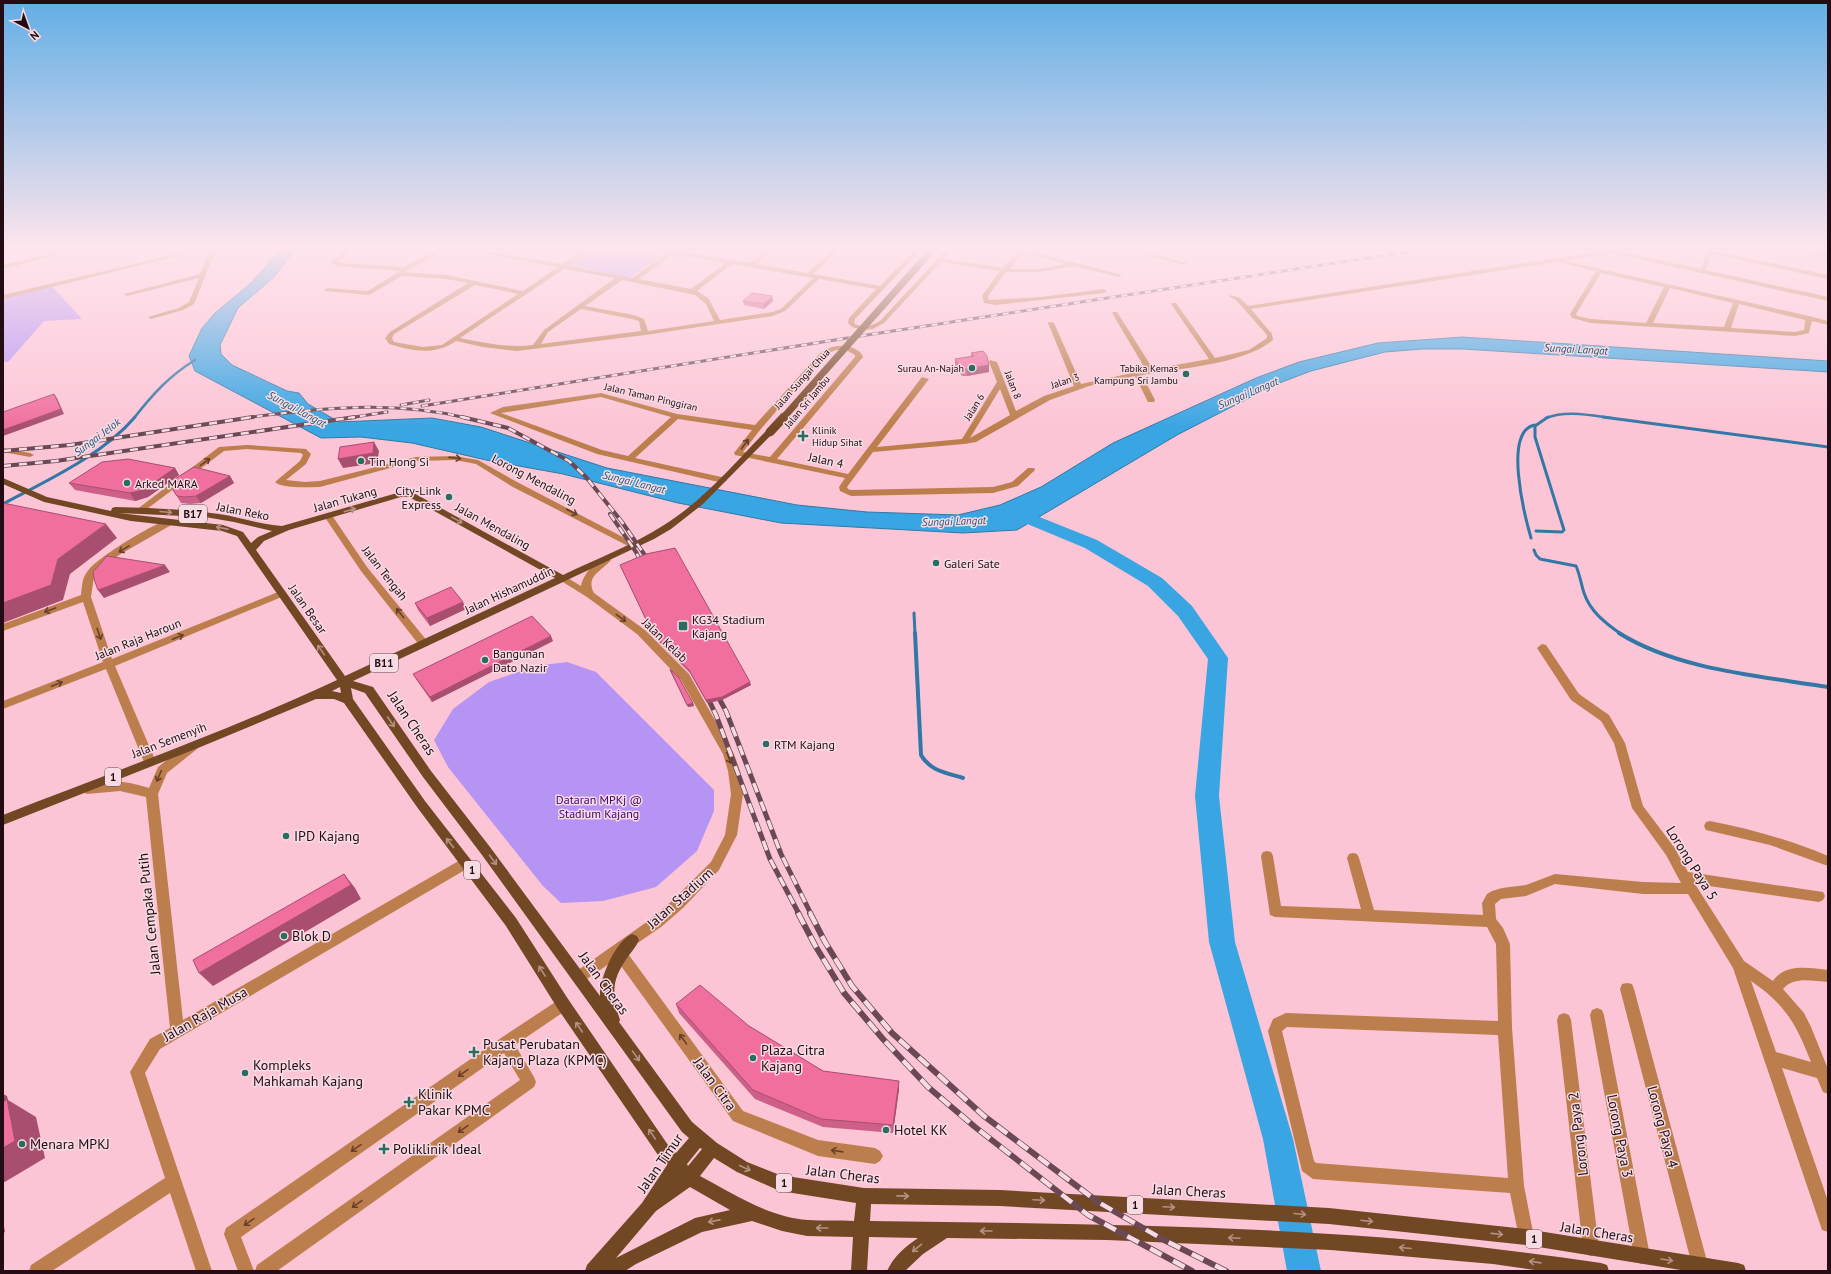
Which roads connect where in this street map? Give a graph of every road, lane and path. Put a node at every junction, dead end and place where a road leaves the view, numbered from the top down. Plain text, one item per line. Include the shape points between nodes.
1 (179, 309) edge
2 (430, 309) edge
3 (498, 309) edge
4 (577, 309) edge
5 (594, 309) edge
6 (712, 309) edge
7 (784, 309) edge
8 (860, 309) edge
9 (879, 309) edge
10 (894, 309) edge
11 (1178, 309) edge
12 (1247, 309) edge
13 (1577, 309) edge
14 (1656, 309) edge
15 (1734, 309) edge
16 (1773, 309) edge
17 (1115, 313) dead end
18 (151, 317) dead end
19 (1809, 318) junction
20 (718, 323) junction
21 (1051, 323) dead end
22 (1828, 323) edge
23 (1649, 324) junction
24 (1727, 330) junction
25 (645, 333) junction
26 (455, 339) junction
27 (535, 347) junction
28 (1213, 360) junction
29 (993, 362) dead end
30 (1151, 372) junction
31 (1138, 374) junction
32 (925, 379) dead end
33 (1000, 383) junction
34 (1078, 386) junction
35 (1151, 400) dead end
36 (1014, 415) junction
37 (676, 416) junction
38 (757, 428) junction
39 (964, 442) junction
40 (3, 450) edge
41 (870, 450) junction
42 (30, 455) dead end
43 (747, 455) junction
44 (630, 458) junction
45 (772, 460) junction
46 (1031, 470) dead end
47 (850, 477) junction
48 (3, 482) edge
49 (720, 483) junction
50 (410, 494) joint
51 (99, 510) junction
52 (140, 510) junction
53 (328, 516) junction
54 (683, 517) joint
55 (170, 522) junction
56 (286, 528) junction
57 (635, 546) junction
58 (251, 551) junction
59 (606, 560) junction
60 (563, 579) junction
61 (281, 594) junction
62 (590, 595) junction
63 (86, 597) junction
64 (3, 628) edge
65 (424, 644) junction
66 (1542, 648) dead end
67 (109, 664) junction
68 (344, 682) junction
69 (308, 698) junction
70 (348, 700) junction
71 (3, 705) edge
72 (711, 724) joint
73 (194, 745) junction
74 (150, 762) junction
75 (75, 792) junction
76 (152, 794) junction
77 (3, 820) edge
78 (1710, 826) dead end
79 (1266, 856) dead end
80 (1353, 858) dead end
81 (1828, 861) edge
82 (466, 863) junction
83 (1684, 877) junction
84 (1691, 889) junction
85 (1819, 896) dead end
86 (1369, 916) junction
87 (1490, 921) junction
88 (632, 940) junction
89 (621, 955) junction
90 (1739, 965) junction
91 (1828, 976) edge
92 (579, 977) junction
93 (1627, 989) dead end
94 (1775, 990) junction
95 (563, 1004) junction
96 (1597, 1015) dead end
97 (1564, 1020) dead end
98 (614, 1024) junction
99 (1505, 1028) junction
100 (177, 1031) junction
101 (506, 1043) junction
102 (1770, 1058) junction
103 (1822, 1072) junction
104 (1828, 1087) edge
105 (700, 1137) junction
106 (712, 1148) junction
107 (875, 1156) dead end
108 (676, 1165) junction
109 (688, 1178) junction
110 (173, 1182) junction
111 (1516, 1186) junction
112 (864, 1196) junction
113 (648, 1209) junction
114 (752, 1214) junction
115 (1828, 1224) edge
116 (860, 1228) junction
117 (943, 1231) junction
118 (1526, 1237) junction
119 (1591, 1248) junction
120 (1642, 1256) junction
121 (1700, 1265) junction
122 (37, 1271) edge
123 (204, 1271) edge
124 (246, 1271) edge
125 (263, 1271) edge
126 (593, 1271) edge
127 (610, 1271) edge
128 (859, 1271) edge
129 (895, 1271) edge
130 (1601, 1271) edge
131 (1738, 1271) edge

1 - 18 street
2 - 26 street via 392,333 388,338 391,343 420,350 432,350
3 - 26 street
4 - 27 street via 546,331
5 - 25 street via 642,320
6 - 20 street
7 - 20 street via 773,314
8 - 10 street via 852,318 851,323 855,327 873,327 882,322
9 - 43 main road, Jalan Sungai Chua / B11, bridge
11 - 28 street
12 - 28 street, Jalan 3 via 1272,339 1242,355
13 - 23 street via 1574,314 1578,318 1591,321
14 - 23 street
15 - 24 street
16 - 19 street
17 - 30 street
19 - 22 street
19 - 24 street via 1804,333
20 - 25 street
21 - 34 street
23 - 24 street
25 - 27 street
26 - 27 street via 504,348
28 - 30 street, Jalan 3
29 - 33 street, Jalan 8
30 - 31 street, Jalan 3
31 - 34 street, Jalan 3
31 - 35 street
32 - 41 street, Jalan 4
33 - 36 street, Jalan 8
33 - 39 street, Jalan 6
34 - 36 street, Jalan 3 via 1045,398
36 - 39 street, Jalan 3 via 987,434
37 - 38 street, Jalan Taman Pinggiran
37 - 44 street
37 - 44 street, Jalan Taman Pinggiran via 601,395 503,409 494,413 600,452
43 -> 38 street via 738,453
38 - 45 street, Jalan Sri Jambu via 825,351 837,348 856,351 859,357
39 - 41 street, Jalan 3
40 - 42 street
41 - 47 street, Jalan 4
43 - 45 street, Jalan 4
43 - 49 main road, Jalan Sungai Chua / B11
44 - 49 street
45 - 47 street, Jalan 4
46 - 47 street via 1015,484 982,491 847,492 843,487
48 - 51 main road, Jalan Reko / B17 via 44,499
49 - 54 main road, Jalan Sungai Chua / B11
53 -> 50 main road, Jalan Tukang / B17
50 -> 60 main road, Jalan Mendaling / B17
51 - 52 main road, Jalan Reko / B17
51 - 55 main road, Jalan Reko / B17 via 131,518
52 -> 56 main road, Jalan Reko / B17 via 227,518 273,529
52 -> 57 street, Lorong Mendaling via 222,449 253,447 303,451 307,454 304,462 279,482 305,485 334,481 416,459 455,458 478,462 514,484
53 - 56 main road, Jalan Tukang / B17
65 -> 53 street, Jalan Tengah via 364,568
54 - 57 main road, Jalan Hishamuddin / B11
58 -> 55 main road, Jalan Reko / B17 via 240,534 234,530
55 -> 63 street via 99,565 91,573 86,587
56 - 58 main road via 261,539
57 - 59 main road, Jalan Hishamuddin / B11
58 - 61 main road, Jalan Besar / B17
59 - 60 main road, Jalan Hishamuddin / B11
59 - 62 street via 595,569 587,582
60 - 62 street, Jalan Kelab
60 - 65 main road, Jalan Hishamuddin / B11
67 -> 61 street, Jalan Raja Haroun
68 -> 61 main road, Jalan Besar / B17
62 -> 72 street, Jalan Kelab via 641,632 685,677
63 -> 64 street
63 -> 67 street
65 - 68 main road, Jalan Hishamuddin / B11
66 - 83 street, Lorong Paya 5 via 1575,697 1605,718 1619,743 1638,808 1670,851
71 -> 67 street, Jalan Raja Haroun
67 - 74 street
68 - 69 main road, Jalan Semenyih / 1
68 - 70 main road, B17
68 -> 92 main road, Jalan Cheras / 1 via 369,690 427,774
69 - 70 main road via 330,694
69 - 73 main road, Jalan Semenyih / 1
82 -> 70 main road, 1
72 -> 88 street, Jalan Stadium via 728,754 734,771 737,794 731,835 715,866 702,881
73 - 74 main road, Jalan Semenyih / 1
73 -> 76 street, Jalan Cempaka Putih via 162,770
74 - 75 main road, Jalan Semenyih / 1
75 - 76 street via 115,786 131,787
75 - 77 main road, Jalan Semenyih / 1
76 - 100 street, Jalan Cempaka Putih
78 - 81 street via 1739,831 1804,850
79 - 86 street via 1275,912
80 - 86 street
95 -> 82 main road, 1 via 511,922
82 - 100 street, Jalan Raja Musa
83 - 84 street, Lorong Paya 5
83 - 85 street
84 - 87 street via 1547,880 1531,890 1494,896 1488,903
84 - 90 street, Lorong Paya 5
86 - 87 street
87 - 99 street via 1503,944
88 - 89 main road
88 - 92 street, Jalan Stadium
89 - 98 main road via 607,983 607,999
107 -> 89 street, Jalan Citra via 818,1148 738,1116
90 - 94 street, Lorong Paya 5
90 - 102 street
91 - 94 street via 1798,974 1786,977 1778,982
92 - 98 main road, Jalan Cheras / 1
93 - 121 street, Lorong Paya 4
94 - 103 street, Lorong Paya 5 via 1799,1018
95 - 101 street
108 -> 95 main road, 1 via 663,1150
96 - 120 street, Lorong Paya 3
97 - 119 street, Lorong Paya 2
98 -> 105 main road, Jalan Cheras / 1 via 687,1127
99 - 111 street
99 - 111 street via 1286,1020 1278,1024 1275,1032 1307,1166 1313,1171
100 - 110 street, Jalan Raja Musa via 155,1044 137,1072
101 -> 124 street via 232,1234
101 -> 125 street via 529,1082
102 - 103 street
102 - 115 street
103 - 104 street, Lorong Paya 5
105 - 106 main road, Jalan Cheras / 1
105 - 108 main road, Jalan Timur
106 - 109 main road, Jalan Timur
106 -> 112 main road, Jalan Cheras / 1 via 742,1168 780,1183
108 - 109 main road, 1
108 - 113 main road, Jalan Timur
109 - 113 main road, Jalan Timur
109 - 114 main road, 1
110 - 122 street
110 - 123 street, Jalan Raja Musa
111 - 118 street
112 - 116 main road
112 -> 118 main road, Jalan Cheras / 1 via 1000,1198 1270,1212
113 - 126 main road, Jalan Timur
116 -> 114 main road, 1 via 807,1228
114 -> 127 main road via 701,1224 630,1258
116 - 117 main road, 1
116 - 128 main road
117 -> 129 main road via 905,1257
130 -> 117 main road, 1 via 1494,1256 1331,1242 1107,1232
118 - 119 main road, Jalan Cheras / 1
119 - 120 main road, Jalan Cheras / 1
120 -> 121 main road, Jalan Cheras / 1
121 - 131 main road, Jalan Cheras / 1

